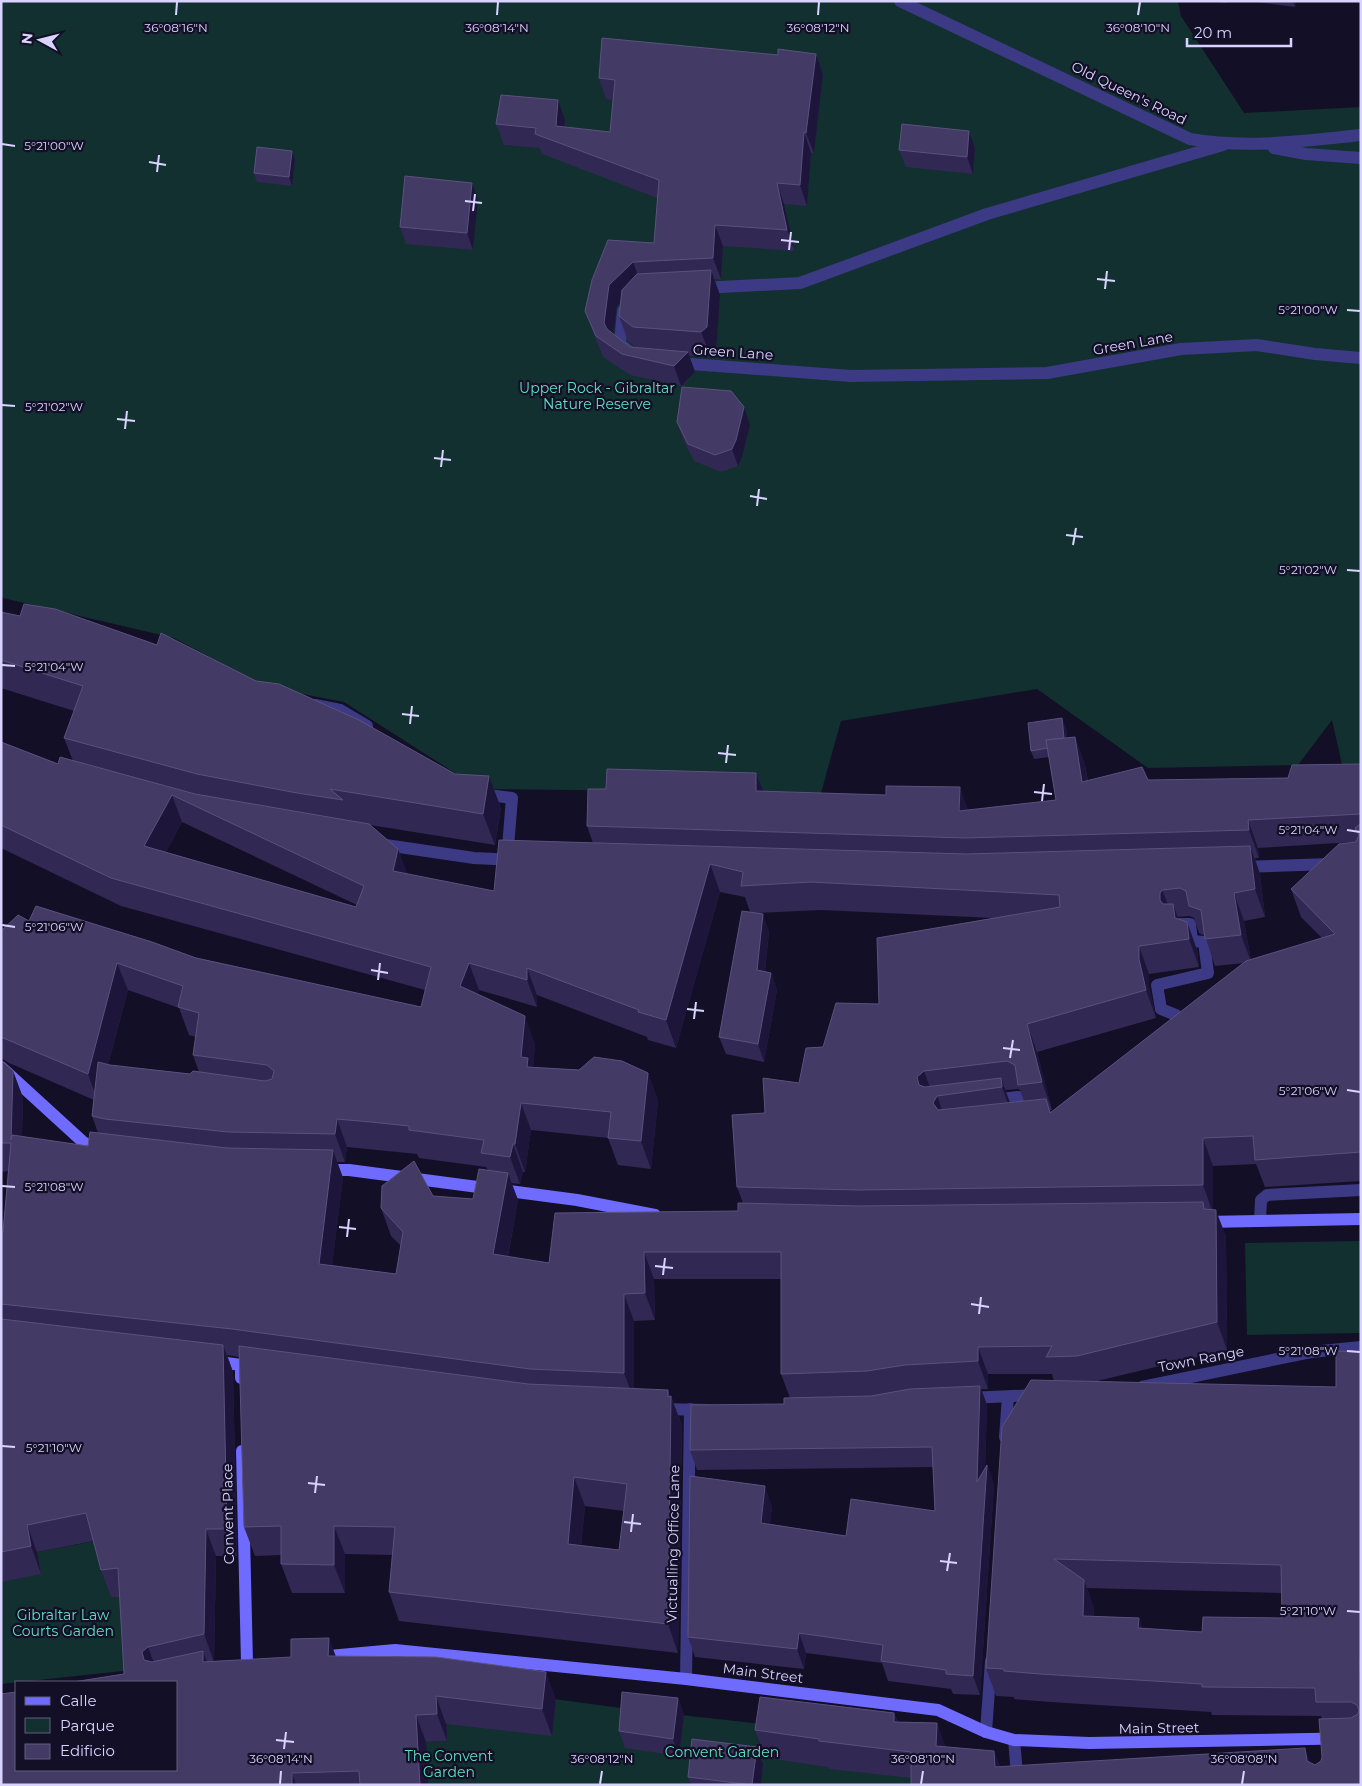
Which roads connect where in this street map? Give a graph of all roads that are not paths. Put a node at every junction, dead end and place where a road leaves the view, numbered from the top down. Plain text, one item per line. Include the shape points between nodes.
1 (900, 1) edge
2 (1361, 135) edge
3 (1223, 145) junction
4 (1260, 145) junction
5 (1361, 158) edge
6 (686, 290) edge
7 (636, 298) edge
8 (1361, 358) edge
9 (639, 360) edge
10 (666, 362) edge
11 (305, 702) edge
12 (381, 735) edge
13 (470, 789) edge
14 (366, 842) edge
15 (1361, 863) edge
16 (1231, 867) edge
17 (1176, 924) edge
18 (1176, 1015) edge
19 (1, 1067) edge
20 (981, 1102) edge
21 (1021, 1122) edge
22 (114, 1155) edge
23 (312, 1170) edge
24 (1361, 1190) edge
25 (669, 1217) edge
26 (1361, 1219) edge
27 (1260, 1221) junction
28 (1188, 1223) edge
29 (1361, 1347) edge
30 (202, 1360) edge
31 (1129, 1389) edge
32 (241, 1394) edge
33 (1054, 1394) edge
34 (1008, 1397) junction
35 (955, 1399) edge
36 (652, 1409) edge
37 (690, 1410) junction
38 (720, 1410) edge
39 (242, 1434) edge
40 (1004, 1446) edge
41 (992, 1644) edge
42 (306, 1658) edge
43 (247, 1664) edge
44 (686, 1679) junction
45 (986, 1732) junction
46 (1361, 1738) edge
47 (1014, 1740) junction
48 (1018, 1785) edge

1 - 3 street, Old Queen's Road via 1190,139
2 - 4 street, Old Queen's Road
3 - 4 street, Old Queen's Road
3 - 6 street via 987,214 800,283
4 - 5 street via 1306,154
7 - 9 street via 623,311 620,344
8 - 10 street, Green Lane via 1257,345 1181,349 1047,373 850,376
11 - 12 street via 340,710
13 - 14 street via 479,794 512,798 508,847 531,854 474,858
15 - 16 street
17 - 18 street via 1190,924 1192,941 1204,942 1208,973 1157,985 1161,1009
19 - 22 street via 82,1141 94,1150
20 - 21 street via 1018,1097
23 - 25 street via 349,1170 441,1182 577,1200
24 - 27 street via 1268,1195 1261,1200
26 - 27 street
27 - 28 street
29 - 31 street, Town Range via 1311,1352
30 - 32 street via 246,1365
33 - 34 street
34 - 35 street
34 - 40 street
36 - 37 street
37 - 38 street
37 - 44 street, Victualling Office Lane
39 - 43 street, Convent Place
41 - 45 street
42 - 44 street, Main Street via 396,1650
44 - 45 street, Main Street via 938,1710
45 - 47 street, Main Street
46 - 47 street, Main Street via 1322,1744
47 - 48 street

